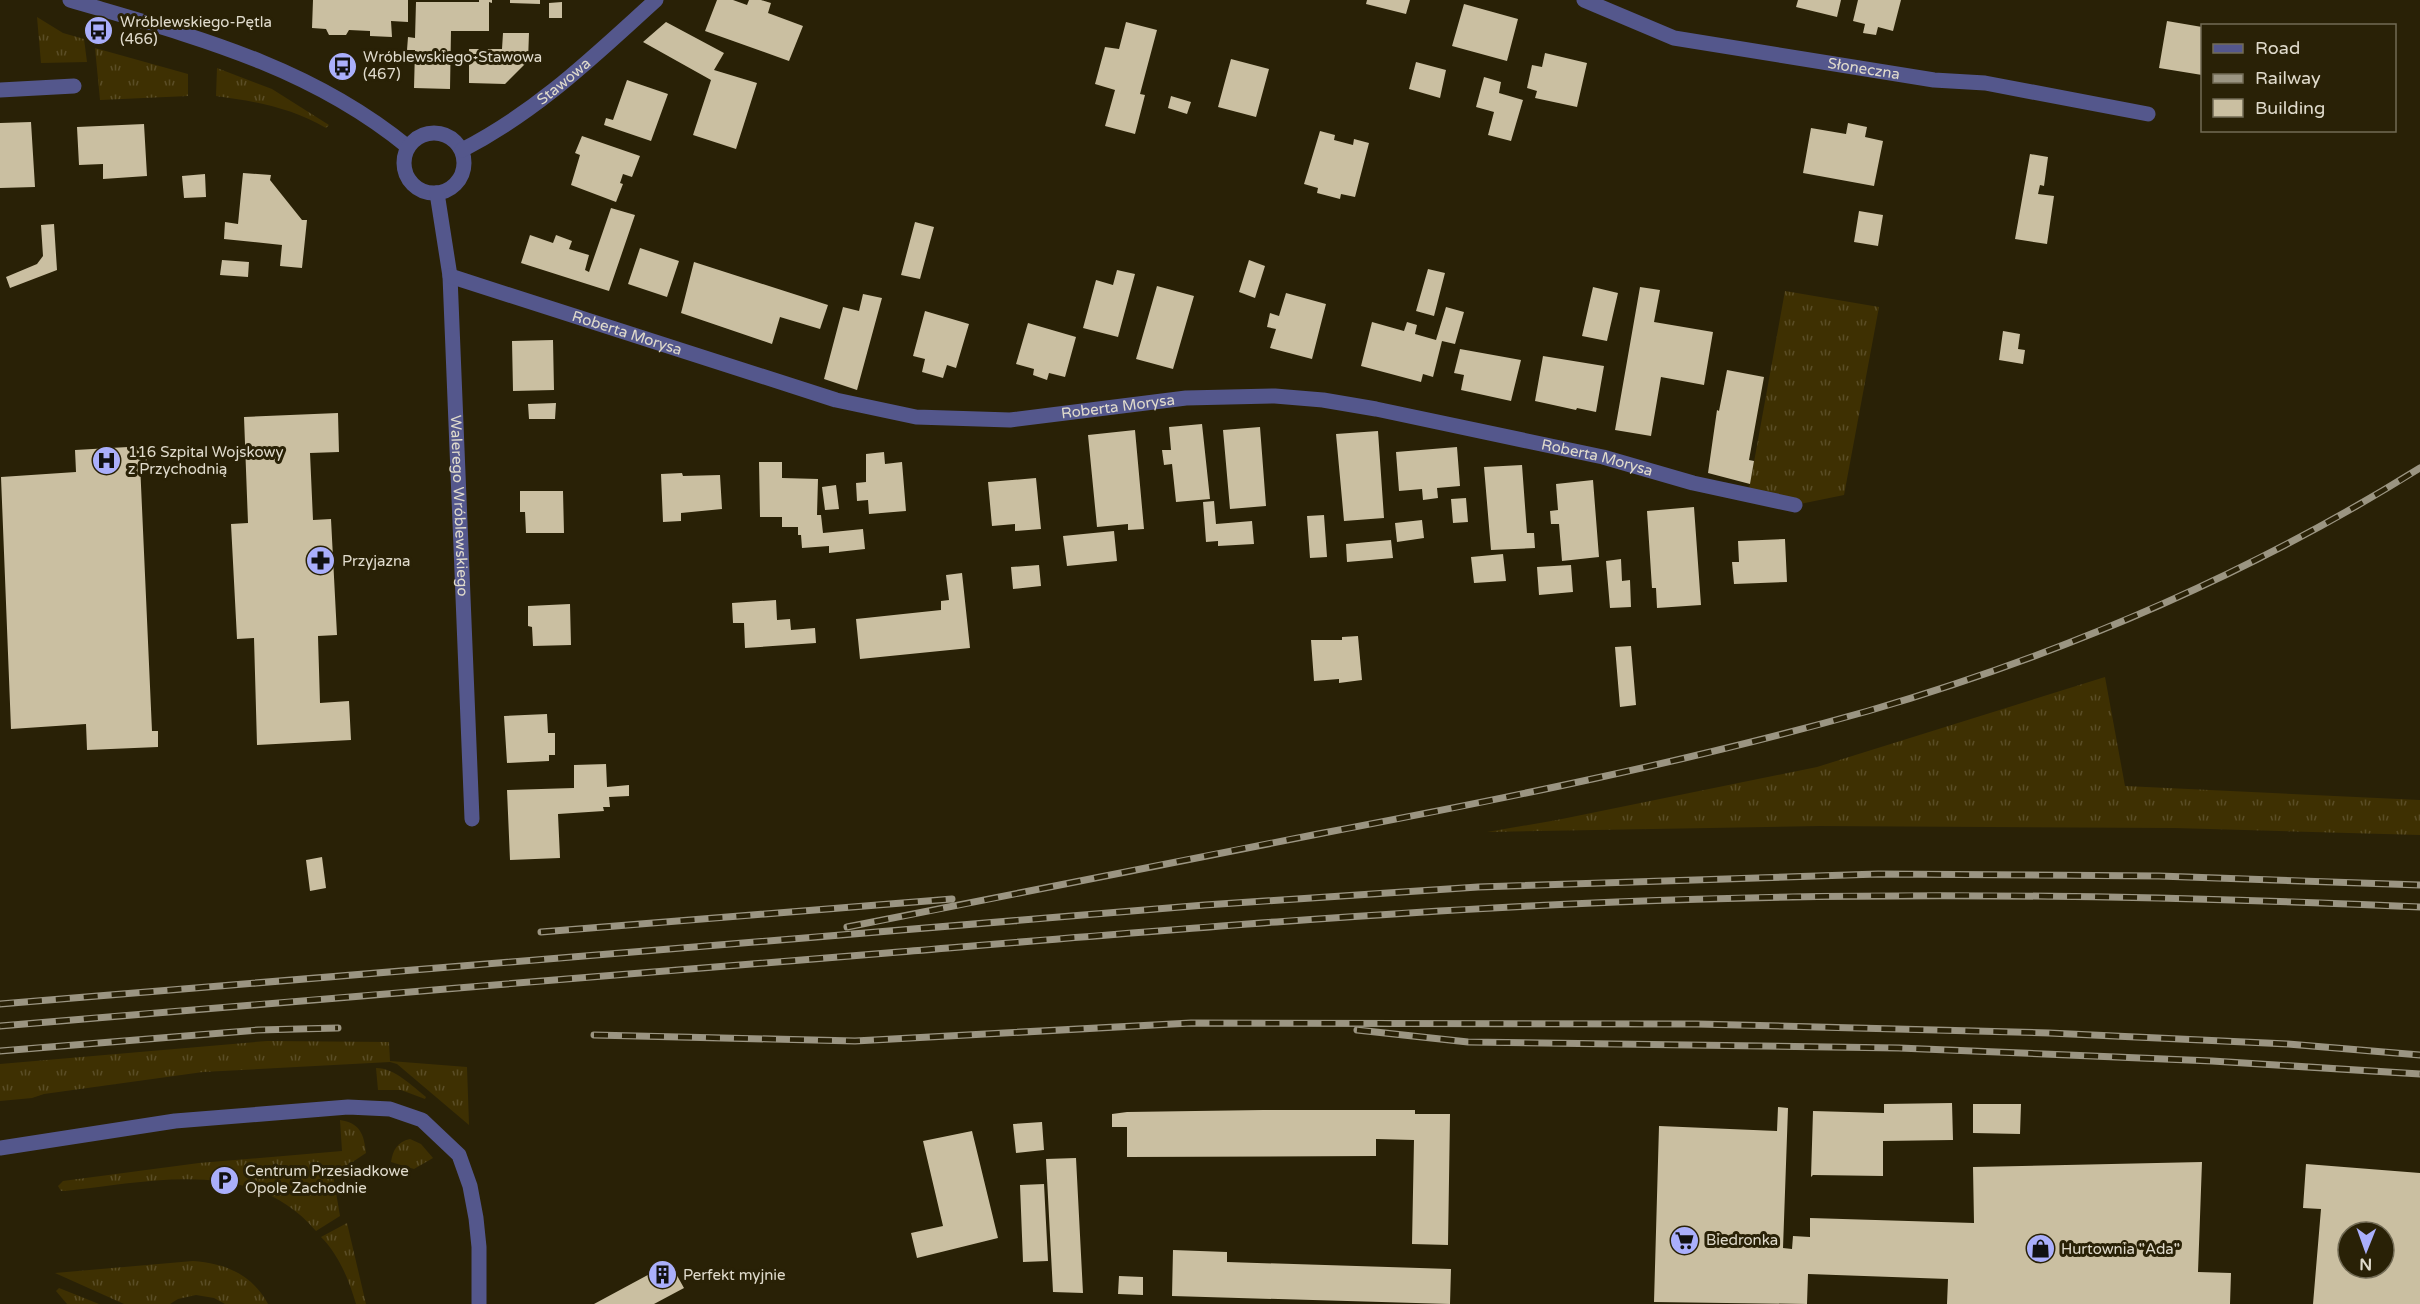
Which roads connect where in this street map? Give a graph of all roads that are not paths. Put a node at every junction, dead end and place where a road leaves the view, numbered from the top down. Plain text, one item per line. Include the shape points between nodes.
1 (70, 0) edge
2 (656, 0) edge
3 (1584, 0) edge
4 (74, 86) dead end
5 (0, 90) edge
6 (2148, 114) dead end
7 (408, 147) junction
8 (462, 150) junction
9 (437, 193) junction
10 (450, 276) junction
11 (1795, 504) dead end
12 (472, 819) dead end
13 (0, 1148) edge
14 (480, 1304) edge

1 - 7 street via 193,37 290,72 370,117
2 - 8 street, Stawowa via 560,87 494,134
3 - 6 street, Słoneczna via 1674,38 1934,80 1985,83
4 - 5 street
7 - 8 street via 432,132 450,137
7 - 9 street via 406,175 419,189
8 - 9 street via 460,178
9 - 10 street, Walerego Wróblewskiego
10 - 11 street, Roberta Morysa via 836,400 916,417 1010,420 1186,398 1275,396 1323,400 1603,457 1693,483
10 - 12 street, Walerego Wróblewskiego
13 - 14 street via 175,1121 348,1107 390,1109 422,1120 459,1155 476,1218

